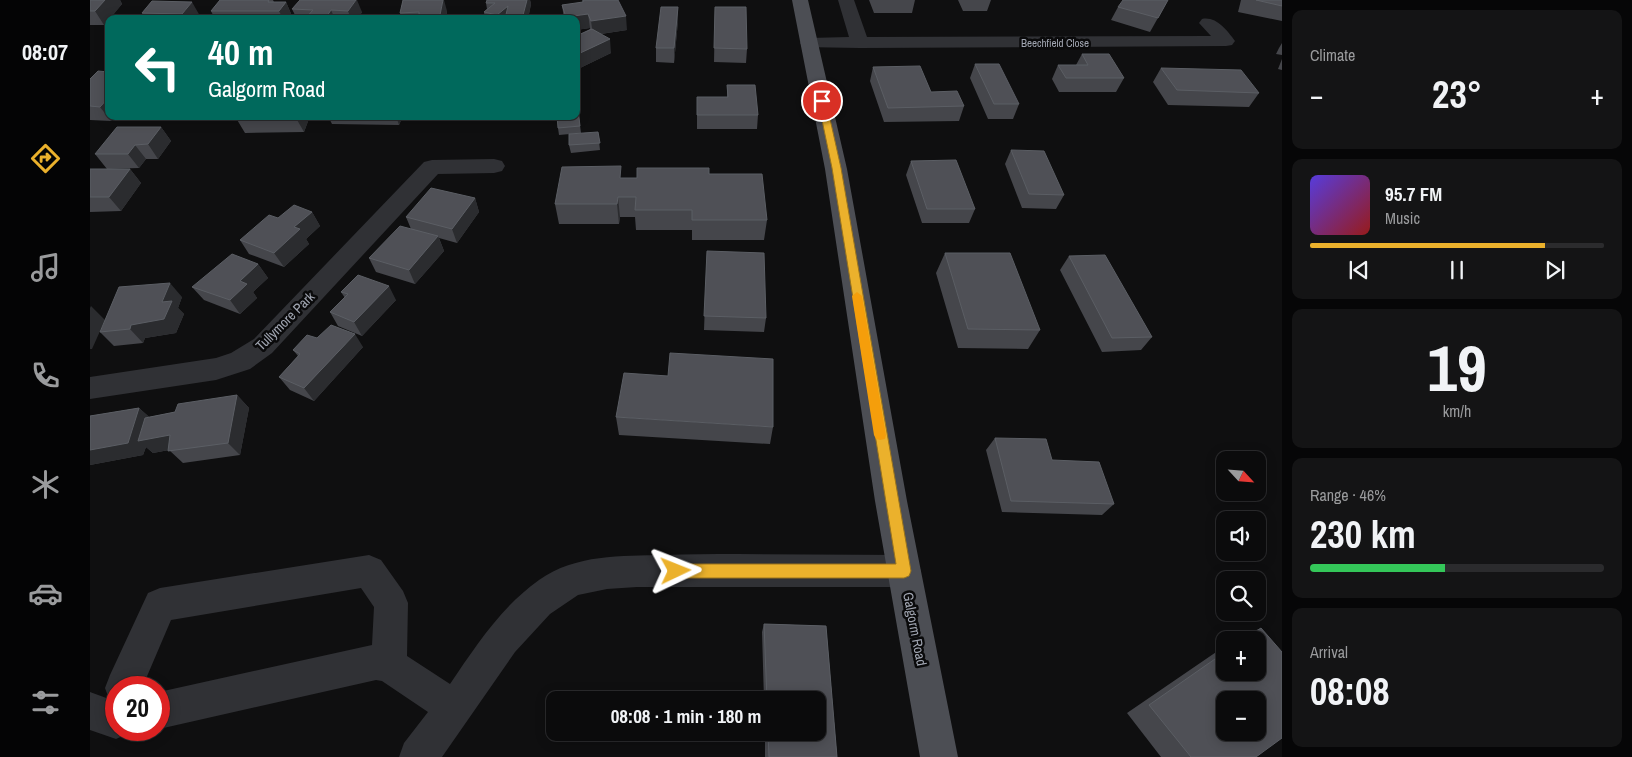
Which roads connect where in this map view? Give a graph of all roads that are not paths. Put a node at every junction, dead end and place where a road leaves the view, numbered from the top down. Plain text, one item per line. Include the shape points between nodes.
1 (800, 0) edge
2 (846, 0) edge
3 (1208, 24) dead end
4 (860, 43) junction
5 (809, 44) junction
6 (494, 166) dead end
7 (90, 388) edge
8 (904, 571) junction
9 (389, 665) junction
10 (126, 676) edge
11 (463, 697) junction
12 (170, 709) edge
13 (418, 757) edge
14 (939, 757) edge

1 - 5 main road, Galgorm Road
2 - 4 street
3 - 4 street, Beechfield Close via 1226,41
4 - 5 street, Beechfield Close
5 - 8 main road, Galgorm Road via 836,168
6 - 7 street, Tullymore Park via 432,167 263,346 240,361 216,369
8 - 11 street via 618,572 571,580 552,590 499,642
8 - 14 main road, Galgorm Road
9 - 10 street via 391,603 370,571 160,605
9 - 11 street via 445,702 456,704
9 - 12 street via 376,662
11 - 13 street

